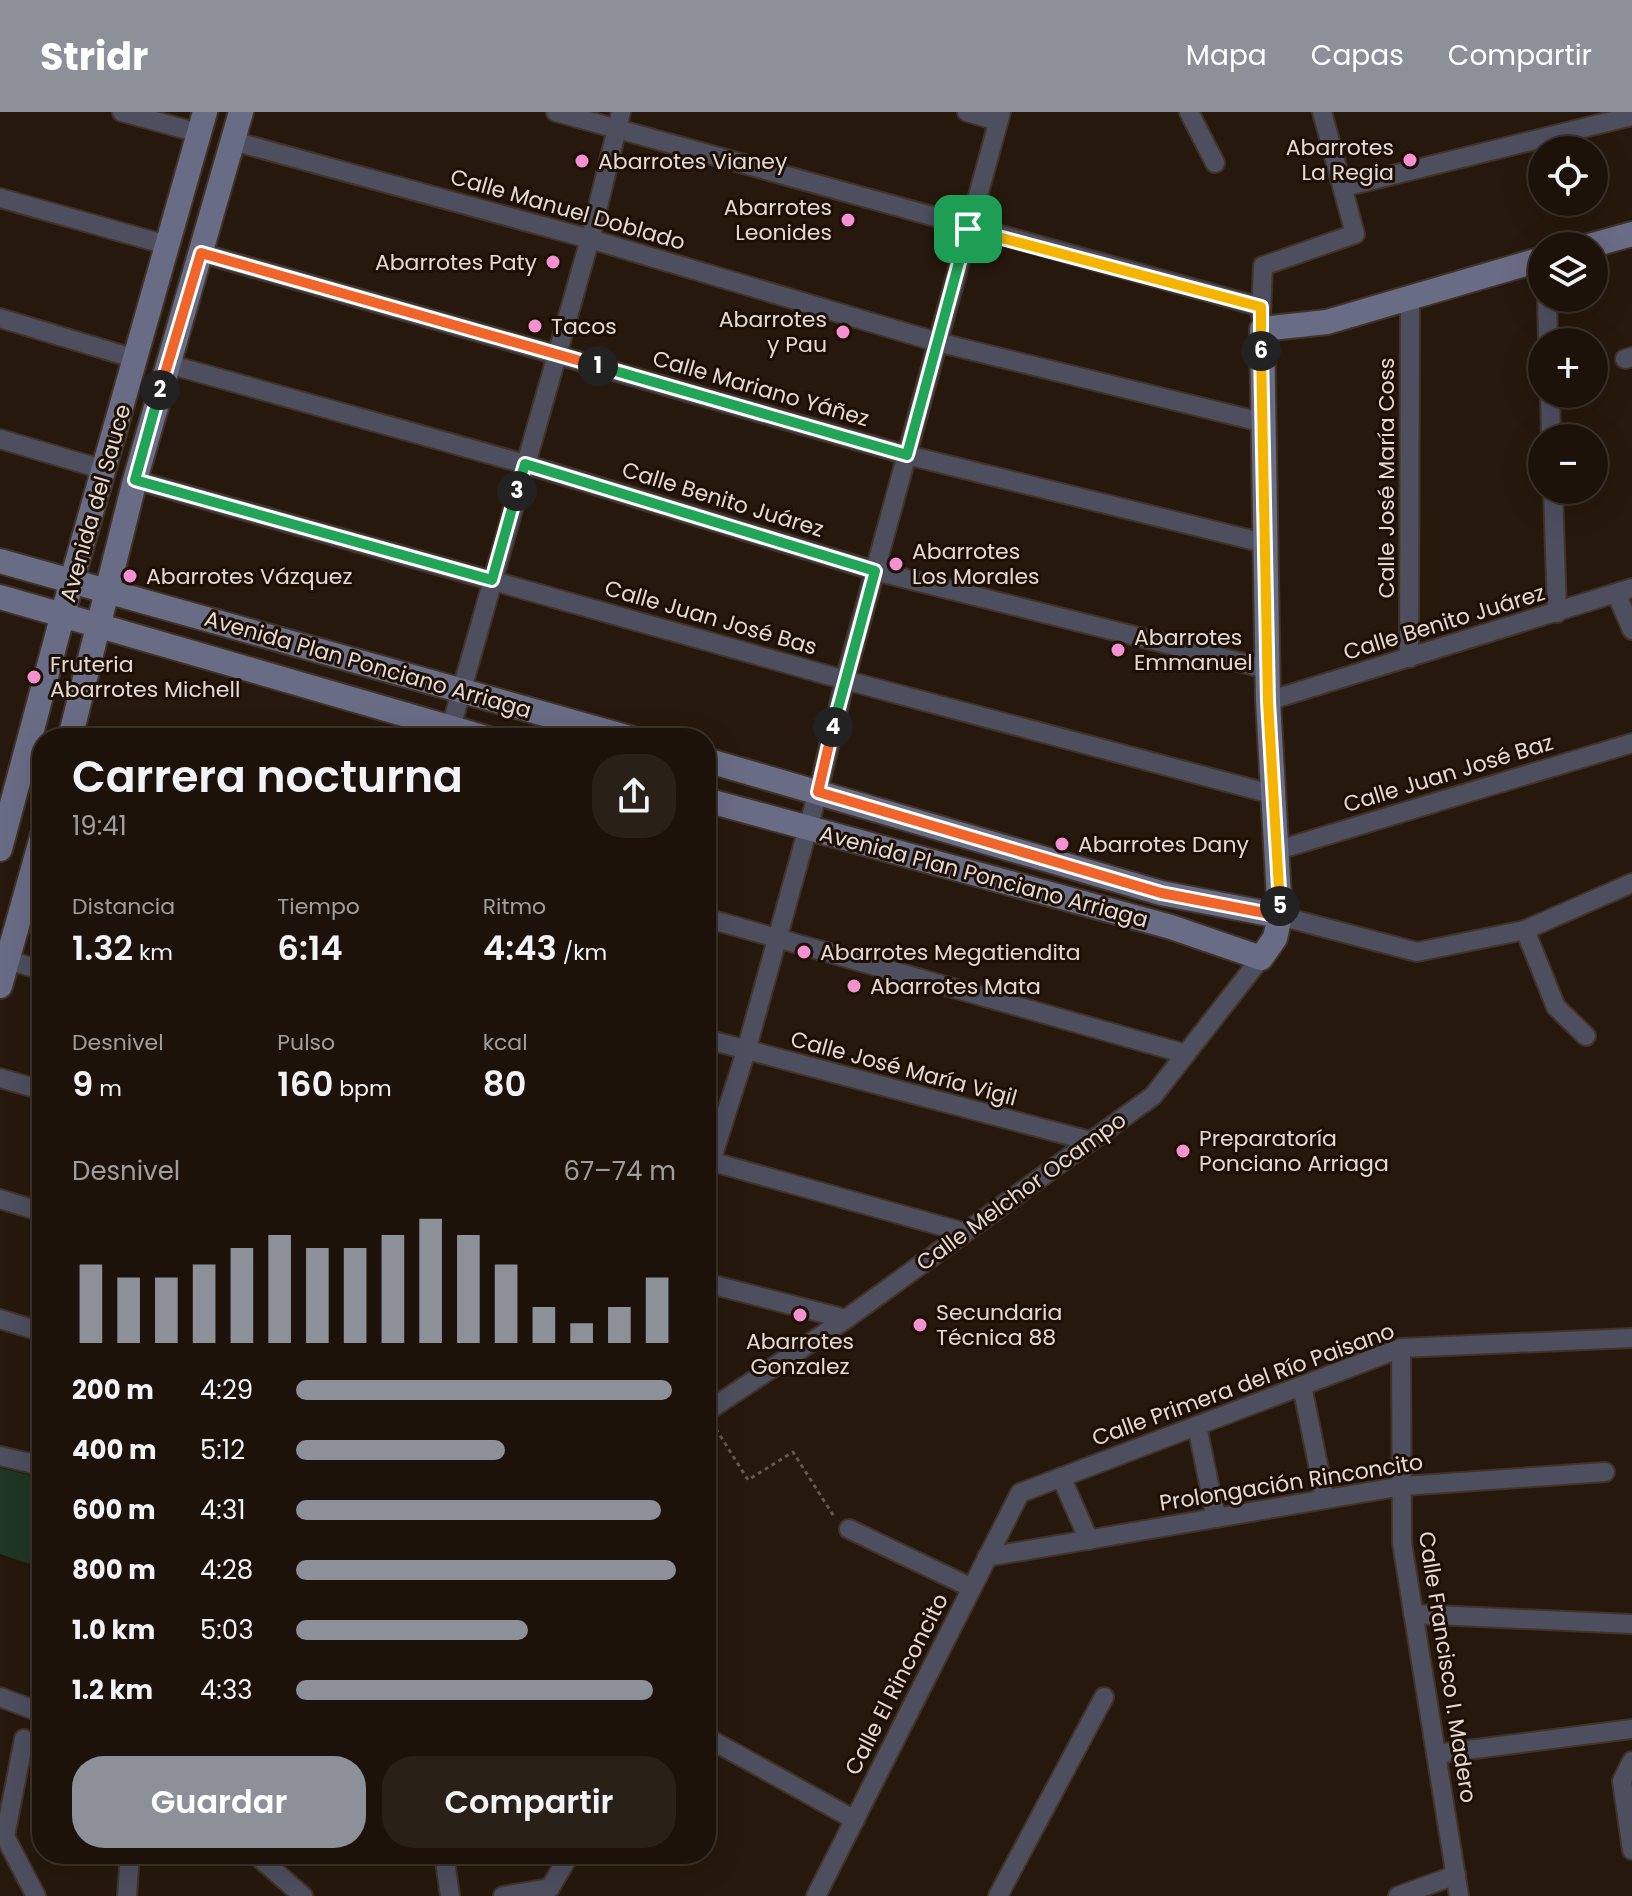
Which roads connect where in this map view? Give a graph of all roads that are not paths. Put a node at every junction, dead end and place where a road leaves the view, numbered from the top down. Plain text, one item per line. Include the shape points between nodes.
1 (122, 112) edge
2 (241, 112) edge
3 (556, 112) edge
4 (967, 112) edge
5 (1189, 112) edge
6 (1322, 112) edge
7 (999, 116) edge
8 (1632, 116) edge
9 (619, 120) edge
10 (202, 122) edge
11 (233, 141) junction
12 (1215, 163) dead end
13 (1344, 187) junction
14 (0, 198) edge
15 (968, 229) junction
16 (1632, 234) edge
17 (590, 239) junction
18 (1608, 241) edge
19 (167, 245) junction
20 (201, 253) junction
21 (1528, 263) edge
22 (1410, 298) junction
23 (0, 318) edge
24 (1261, 318) junction
25 (937, 342) junction
26 (556, 354) junction
27 (136, 359) junction
28 (168, 364) junction
29 (1261, 422) junction
30 (0, 439) edge
31 (907, 455) junction
32 (525, 464) junction
33 (105, 470) junction
34 (135, 480) junction
35 (1553, 504) edge
36 (1264, 543) junction
37 (0, 561) edge
38 (875, 571) junction
39 (72, 580) junction
40 (492, 580) junction
41 (106, 590) junction
42 (1624, 591) edge
43 (0, 597) edge
44 (1557, 613) junction
45 (63, 614) junction
46 (97, 625) junction
47 (1632, 630) edge
48 (1409, 658) junction
49 (1267, 669) junction
50 (845, 680) junction
51 (463, 690) junction
52 (1268, 701) junction
53 (32, 728) edge
54 (75, 728) edge
55 (434, 728) edge
56 (452, 728) edge
57 (595, 728) edge
58 (32, 730) edge
59 (1632, 743) edge
60 (716, 763) edge
61 (818, 792) junction
62 (1275, 795) junction
63 (716, 803) edge
64 (808, 828) junction
65 (0, 849) edge
66 (1278, 850) junction
67 (32, 875) edge
68 (1632, 883) edge
69 (1161, 893) junction
70 (1280, 916) junction
71 (716, 921) edge
72 (1171, 927) junction
73 (1525, 930) junction
74 (777, 939) junction
75 (1261, 958) junction
76 (7, 960) junction
77 (32, 967) edge
78 (0, 986) edge
79 (1586, 1036) dead end
80 (716, 1042) edge
81 (746, 1051) junction
82 (1186, 1054) junction
83 (0, 1078) edge
84 (32, 1087) edge
85 (1090, 1141) junction
86 (716, 1142) edge
87 (716, 1168) edge
88 (0, 1199) edge
89 (32, 1209) edge
90 (963, 1232) junction
91 (716, 1286) edge
92 (0, 1319) edge
93 (846, 1319) junction
94 (32, 1329) edge
95 (1632, 1338) edge
96 (1401, 1348) junction
97 (1302, 1386) junction
98 (716, 1405) edge
99 (1197, 1426) junction
100 (0, 1456) edge
101 (32, 1464) edge
102 (1605, 1472) dead end
103 (1061, 1477) junction
104 (1403, 1486) junction
105 (1020, 1493) joint
106 (1325, 1499) junction
107 (1216, 1518) junction
108 (845, 1529) road end
109 (1089, 1540) junction
110 (987, 1557) junction
111 (972, 1588) junction
112 (1413, 1614) junction
113 (1632, 1624) edge
114 (0, 1697) edge
115 (1104, 1697) dead end
116 (32, 1709) edge
117 (1632, 1729) edge
118 (24, 1739) dead end
119 (716, 1743) edge
120 (1436, 1754) junction
121 (1632, 1761) edge
122 (855, 1820) junction
123 (2, 1834) edge
124 (1632, 1850) edge
125 (129, 1864) edge
126 (266, 1864) edge
127 (445, 1864) edge
128 (564, 1864) edge
129 (1456, 1875) junction
130 (36, 1896) edge
131 (127, 1896) edge
132 (303, 1896) edge
133 (450, 1896) edge
134 (503, 1896) edge
135 (816, 1896) edge
136 (998, 1896) edge
137 (1398, 1896) edge
138 (1459, 1896) edge

1 - 10 street
2 - 11 street, Avenida del Sauce
3 - 9 street
4 - 7 street
5 - 12 street
6 - 13 street
7 - 15 street
8 - 13 street
9 - 15 street
9 - 17 street
10 - 19 street, Avenida del Sauce
11 - 17 street, Calle Manuel Doblado
11 - 20 street, Avenida del Sauce
13 - 24 street via 1355,234 1263,266
14 - 19 street
15 - 24 street
15 - 25 street
16 - 18 street
17 - 25 street, Calle Manuel Doblado
17 - 26 street
19 - 27 street, Avenida del Sauce
20 - 26 street, Calle Mariano Yáñez
20 - 28 street, Avenida del Sauce
21 - 22 street
22 - 24 street via 1327,322
22 - 48 street, Calle José María Coss
23 - 27 street
24 - 29 street
25 - 29 street, Calle Manuel Doblado
25 - 31 street
26 - 31 street, Calle Mariano Yáñez
26 - 32 street
27 - 33 street, Avenida del Sauce
28 - 32 street, Calle Benito Juárez
28 - 34 street, Avenida del Sauce
29 - 36 street
30 - 33 street
31 - 36 street, Calle Mariano Yáñez
31 - 38 street
32 - 38 street, Calle Benito Juárez
32 - 40 street
33 - 39 street, Avenida del Sauce
34 - 40 street, Calle Juan José Bas
34 - 41 street, Avenida del Sauce
35 - 44 street
36 - 49 street
37 - 39 street, Avenida Plan Ponciano Arriaga
38 - 49 street, Calle Benito Juárez
38 - 50 street
39 - 41 street, Avenida Plan Ponciano Arriaga
39 - 45 street, Avenida del Sauce
40 - 50 street, Calle Juan José Bas
40 - 51 street
41 - 46 street, Avenida del Sauce
41 - 51 street, Avenida Plan Ponciano Arriaga
42 - 44 street, Calle Benito Juárez
42 - 47 street
43 - 45 street, Avenida Plan Ponciano Arriaga
44 - 48 street, Calle Benito Juárez
45 - 46 street, Avenida Plan Ponciano Arriaga
45 - 53 street, Avenida del Sauce
46 - 54 street, Avenida del Sauce
46 - 55 street, Avenida Plan Ponciano Arriaga
48 - 52 street, Calle Benito Juárez
49 - 52 street
50 - 61 street
50 - 62 street, Calle Juan José Bas
51 - 56 street
51 - 57 street, Avenida Plan Ponciano Arriaga
52 - 62 street
58 - 65 street, Avenida del Sauce
59 - 66 street, Calle Juan José Baz
60 - 61 street, Avenida Plan Ponciano Arriaga
61 - 64 street
61 - 69 street, Avenida Plan Ponciano Arriaga
62 - 66 street
63 - 64 street, Avenida Plan Ponciano Arriaga
64 - 72 street, Avenida Plan Ponciano Arriaga
64 - 74 street
66 - 70 street
67 - 76 street
68 - 73 street
69 - 70 street, Avenida Plan Ponciano Arriaga
69 - 72 street
70 - 73 street via 1417,952
70 - 75 street, Calle Melchor Ocampo via 1275,938
71 - 74 street
72 - 75 street, Avenida Plan Ponciano Arriaga
73 - 79 street via 1556,1007
74 - 81 street
74 - 82 street
75 - 82 street, Calle Melchor Ocampo
76 - 77 street
76 - 78 street
80 - 81 street, Calle José María Vigil
81 - 85 street, Calle José María Vigil
81 - 86 street
82 - 85 street, Calle Melchor Ocampo via 1153,1096
83 - 84 street
85 - 90 street, Calle Melchor Ocampo
87 - 90 street
88 - 89 street
90 - 93 street, Calle Melchor Ocampo
91 - 93 street
92 - 94 street
93 - 98 street, Calle Melchor Ocampo
95 - 96 street, Calle Primera del Río Paisano
96 - 97 street, Calle Primera del Río Paisano
96 - 104 street, Calle Francisco I. Madero
97 - 99 street, Calle Primera del Río Paisano
97 - 106 street
99 - 103 street, Calle Primera del Río Paisano
99 - 107 street
100 - 101 street
102 - 104 street, Prolongación Rinconcito
103 - 105 street, Calle Primera del Río Paisano
103 - 109 street
104 - 106 street, Prolongación Rinconcito
104 - 112 street, Calle Francisco I. Madero via 1402,1543
105 - 110 street, Calle El Rinconcito
106 - 107 street, Prolongación Rinconcito
107 - 109 street, Prolongación Rinconcito
108 - 111 street
109 - 110 street, Prolongación Rinconcito
110 - 111 street, Calle El Rinconcito
111 - 122 street, Calle El Rinconcito
112 - 113 street
112 - 120 street, Calle Francisco I. Madero
114 - 116 street
115 - 136 street
117 - 120 street
118 - 123 street
119 - 122 street
120 - 129 street, Calle Francisco I. Madero
121 - 124 street via 1622,1781
122 - 135 street, Calle El Rinconcito
123 - 130 street
125 - 131 street
126 - 132 street
127 - 133 street
128 - 134 street via 550,1888
129 - 137 street
129 - 138 street, Calle Francisco I. Madero

